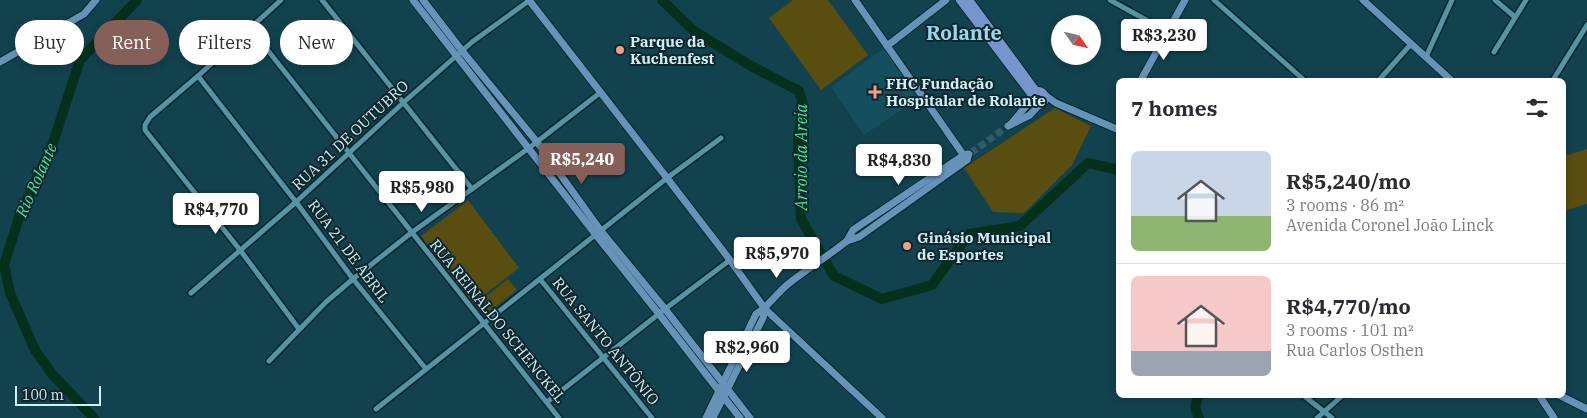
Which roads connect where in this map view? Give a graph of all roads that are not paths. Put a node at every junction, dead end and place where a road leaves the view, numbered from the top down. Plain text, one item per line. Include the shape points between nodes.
1 (96, 0) edge
2 (281, 0) edge
3 (322, 0) edge
4 (413, 0) edge
5 (424, 0) edge
6 (529, 0) edge
7 (855, 0) edge
8 (946, 0) edge
9 (960, 0) edge
10 (969, 0) edge
11 (1110, 0) edge
12 (1185, 0) edge
13 (1214, 0) edge
14 (1363, 0) edge
15 (1452, 0) edge
16 (1495, 0) edge
17 (1526, 0) edge
18 (1515, 17) junction
19 (259, 20) edge
20 (1587, 25) edge
21 (1168, 32) junction
22 (1411, 44) junction
23 (888, 46) junction
24 (1494, 52) dead end
25 (270, 53) edge
26 (460, 54) junction
27 (1426, 57) junction
28 (0, 62) edge
29 (210, 65) edge
30 (198, 76) junction
31 (1143, 78) edge
32 (1302, 78) edge
33 (1380, 78) edge
34 (1449, 78) edge
35 (1554, 78) edge
36 (601, 92) junction
37 (1033, 95) junction
38 (1045, 95) junction
39 (404, 102) junction
40 (1056, 103) junction
41 (1041, 104) junction
42 (1116, 126) edge
43 (721, 138) dead end
44 (537, 142) junction
45 (529, 148) junction
46 (349, 152) junction
47 (668, 178) junction
48 (472, 189) junction
49 (296, 202) junction
50 (411, 233) junction
51 (598, 233) junction
52 (240, 250) junction
53 (730, 260) junction
54 (353, 279) junction
55 (540, 279) junction
56 (191, 293) dead end
57 (765, 309) junction
58 (662, 311) junction
59 (484, 323) junction
60 (299, 329) junction
61 (604, 357) junction
62 (269, 361) dead end
63 (426, 369) junction
64 (723, 390) junction
65 (1307, 398) edge
66 (1340, 398) edge
67 (1541, 398) edge
68 (1565, 398) edge
69 (547, 402) junction
70 (376, 409) dead end
71 (1587, 409) edge
72 (1324, 412) junction
73 (559, 418) edge
74 (652, 418) edge
75 (706, 418) edge
76 (713, 418) edge
77 (740, 418) edge
78 (750, 418) edge
79 (882, 418) edge
80 (1317, 418) edge
81 (1332, 418) edge
82 (1554, 418) edge

1 - 28 main road via 84,14
2 - 19 street
3 - 39 street
4 - 26 main road
5 - 26 main road
6 - 26 street, RUA 31 DE OUTUBRO
6 - 36 main road
7 - 23 main road
8 - 23 main road
9 - 37 main road
10 - 37 main road
11 - 21 street
12 - 21 main road
13 - 32 street
14 - 22 main road
15 - 27 street
16 - 18 street
17 - 18 street
18 - 24 street
20 - 35 street
21 - 31 main road
22 - 27 main road
22 - 33 street
23 - 57 main road via 968,155 899,203 859,237 847,241 808,270 777,294
25 - 46 street, RUA REINALDO SCHENCKEL
26 - 39 street, RUA 31 DE OUTUBRO
26 - 44 main road
26 - 45 main road
27 - 34 main road
29 - 30 street
30 - 49 street, RUA 21 DE ABRIL
30 - 52 street via 150,117 145,130
36 - 44 street
36 - 47 main road
37 - 38 main road via 1041,91
37 - 41 main road via 1034,103
37 - 41 main road via 1009,125 1030,115
38 - 40 main road
38 - 41 main road
39 - 46 street, RUA 31 DE OUTUBRO
39 - 48 street
40 - 41 main road
40 - 42 main road
43 - 47 street
44 - 45 street
44 - 51 main road
45 - 48 street
45 - 51 main road
46 - 49 street, RUA 31 DE OUTUBRO
46 - 50 street, RUA REINALDO SCHENCKEL
47 - 51 street
47 - 53 main road
48 - 50 street
49 - 52 street, RUA 31 DE OUTUBRO
49 - 54 street, RUA 21 DE ABRIL
50 - 54 street
50 - 59 street, RUA REINALDO SCHENCKEL
51 - 55 street
51 - 58 main road
52 - 56 street, RUA 31 DE OUTUBRO
52 - 60 street
53 - 57 main road
53 - 58 street
54 - 60 street
54 - 63 street, RUA 21 DE ABRIL
55 - 59 street
55 - 61 street, RUA SANTO ANTÔNIO
57 - 64 main road via 756,314 743,351
57 - 79 main road
58 - 61 street
58 - 64 main road
59 - 63 street
59 - 69 street, RUA REINALDO SCHENCKEL
60 - 62 street
61 - 69 street
61 - 74 street, RUA SANTO ANTÔNIO
63 - 70 street
64 - 75 main road
64 - 76 main road
64 - 77 main road
64 - 78 main road
65 - 72 street
66 - 72 street
67 - 82 main road
68 - 71 main road
69 - 73 street, RUA REINALDO SCHENCKEL
72 - 80 street
72 - 81 street

